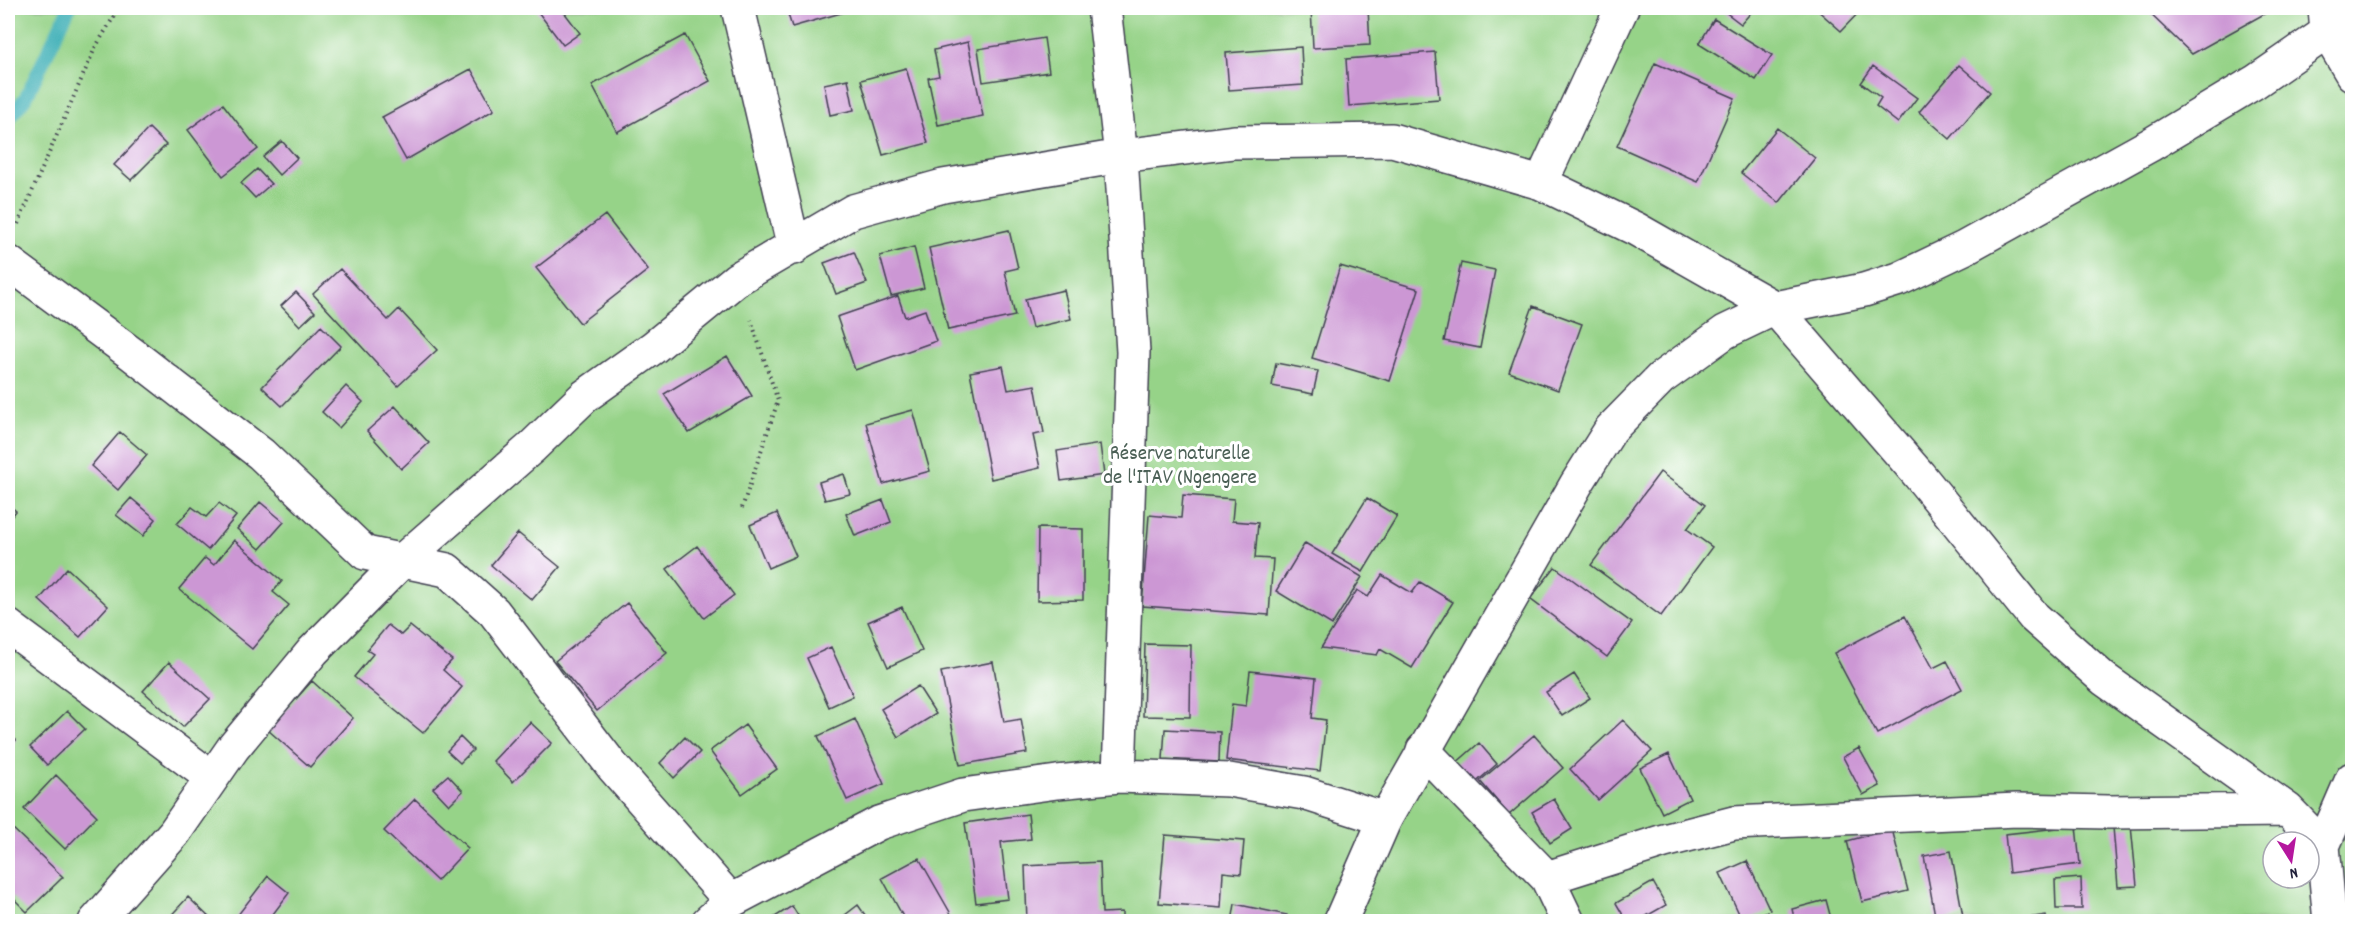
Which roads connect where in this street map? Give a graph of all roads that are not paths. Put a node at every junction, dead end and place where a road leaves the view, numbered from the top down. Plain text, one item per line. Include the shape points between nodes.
1 (738, 8) edge
2 (1104, 8) edge
3 (1622, 8) edge
4 (2335, 18) edge
5 (2352, 74) edge
6 (1121, 156) junction
7 (1541, 183) junction
8 (794, 248) junction
9 (8, 262) edge
10 (1775, 308) junction
11 (403, 560) junction
12 (8, 626) edge
13 (1423, 750) junction
14 (1119, 776) junction
15 (212, 778) junction
16 (2352, 778) edge
17 (2288, 810) junction
18 (1385, 819) junction
19 (2323, 846) junction
20 (1547, 878) junction
21 (719, 911) edge
22 (94, 921) edge
23 (1340, 921) edge
24 (1568, 921) edge
25 (2330, 921) edge

1 - 8 street
2 - 6 street
3 - 7 street
4 - 5 street
4 - 10 street via 2255,82 1964,248 1899,279
6 - 7 street via 1234,142 1392,140
6 - 8 street via 920,192 853,211
6 - 14 street via 1133,351
7 - 10 street via 1636,229
8 - 11 street via 737,279 654,347 585,396
9 - 11 street via 261,453 365,553
10 - 13 street via 1725,332 1661,378 1611,429
10 - 17 street via 1919,475 2034,617 2104,679
11 - 15 street via 313,651
11 - 21 street via 447,570 494,612
12 - 15 street
13 - 18 street
13 - 20 street
14 - 18 street via 1229,780 1304,793
14 - 21 street via 963,795 879,824
15 - 22 street via 174,833
16 - 19 street
17 - 19 street
17 - 20 street via 2017,810 1734,823
18 - 23 street
19 - 25 street
20 - 24 street

